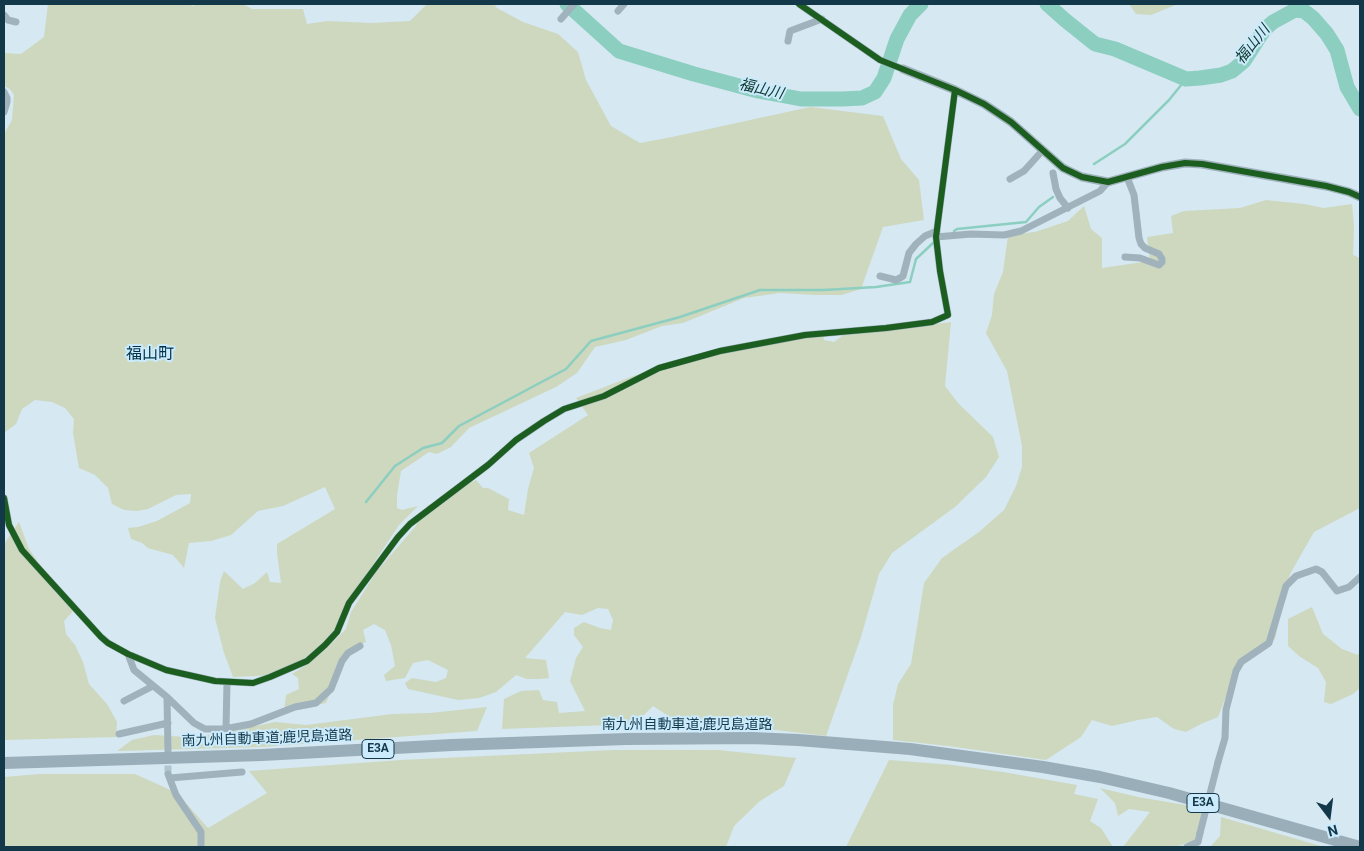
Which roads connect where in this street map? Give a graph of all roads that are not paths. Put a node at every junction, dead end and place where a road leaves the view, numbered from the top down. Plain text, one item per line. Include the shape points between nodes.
1 (574, 4) edge
2 (624, 4) edge
3 (799, 4) edge
4 (618, 11) dead end
5 (4, 15) edge
6 (561, 19) dead end
7 (822, 19) junction
8 (16, 22) dead end
9 (788, 42) dead end
10 (903, 68) joint
11 (955, 90) junction
12 (4, 92) edge
13 (4, 112) edge
14 (1043, 150) junction
15 (1053, 173) dead end
16 (1127, 177) junction
17 (1010, 179) dead end
18 (1108, 182) junction
19 (1360, 197) edge
20 (1068, 208) junction
21 (936, 234) junction
22 (1125, 257) dead end
23 (880, 276) dead end
24 (4, 498) edge
25 (9, 526) junction
26 (4, 534) edge
27 (1360, 577) edge
28 (360, 646) dead end
29 (128, 654) junction
30 (227, 682) junction
31 (153, 686) junction
32 (167, 697) junction
33 (124, 701) dead end
34 (168, 723) junction
35 (226, 729) junction
36 (119, 734) dead end
37 (168, 752) tunnel mouth
38 (4, 763) edge
39 (242, 772) dead end
40 (1360, 846) edge
41 (201, 847) edge
42 (1187, 847) edge

1 - 6 street
2 - 4 street
3 - 7 street
5 - 8 street
7 - 9 street via 790,32
7 - 10 street via 880,60
10 - 11 street
11 - 14 street via 984,104
11 - 21 street
12 - 13 street via 7,102
14 - 17 street via 1024,171
14 - 18 street via 1063,168
15 - 20 street via 1056,189
16 - 18 street
16 - 19 street via 1184,163 1202,164 1326,186
16 - 22 street via 1134,195 1141,244 1159,254 1162,262 1159,265
18 - 20 street via 1100,191
20 - 21 street via 1021,231 1004,235
21 - 23 street via 925,236 916,244 909,253 900,278
21 - 30 street via 948,315 932,322 805,335 720,351 659,368 604,396 564,409 516,440 410,524 349,603 336,632 307,661 253,683
24 - 25 street
25 - 26 street
25 - 29 street via 22,550 101,637
27 - 42 street, bridge via 1349,587 1337,591 1316,569 1296,576 1286,586 1269,643 1242,662 1236,671 1226,710 1226,738 1198,842
28 - 35 street via 348,653 331,689 316,703
29 - 30 street via 166,670
29 - 31 street via 134,670
30 - 35 street
31 - 32 street
31 - 33 street
32 - 34 street
32 - 35 street via 205,729
34 - 36 street
34 - 37 street
38 - 40 highway, 南九州自動車道;鹿児島道路 / E3A via 606,740 798,740 902,749 1100,778 1169,793
39 - 41 street via 169,776 176,795 201,832

